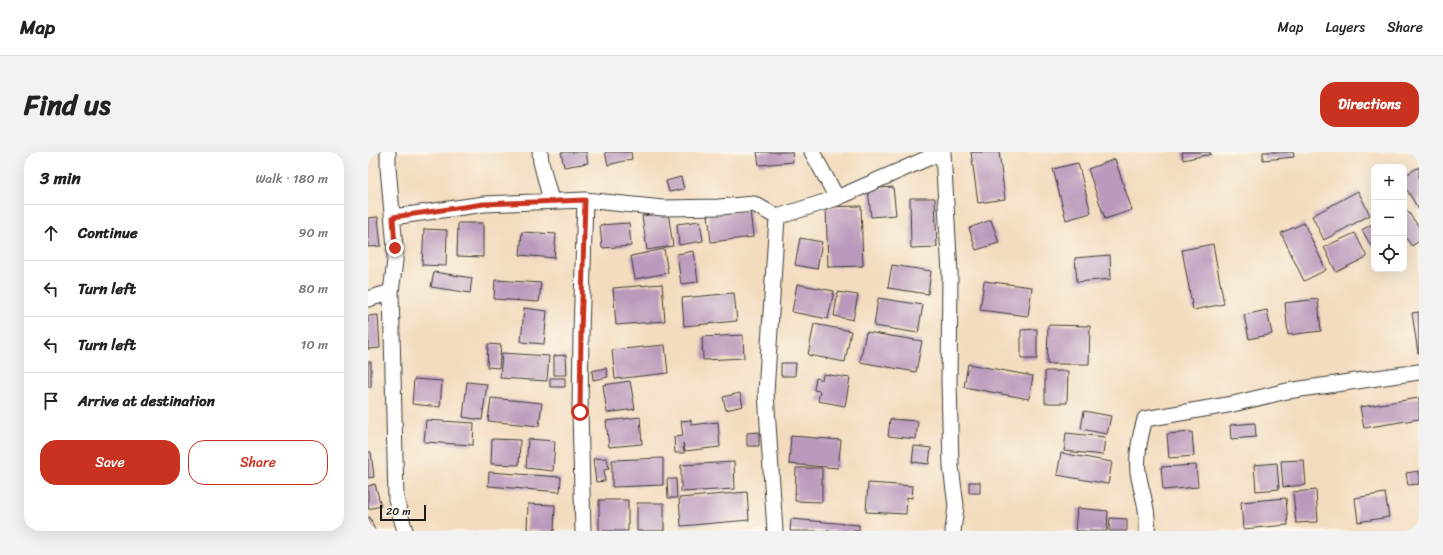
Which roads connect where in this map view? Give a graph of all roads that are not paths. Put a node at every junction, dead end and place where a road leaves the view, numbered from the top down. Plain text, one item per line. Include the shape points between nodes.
1 (388, 152) edge
2 (540, 152) edge
3 (812, 152) edge
4 (942, 152) edge
5 (837, 198) junction
6 (585, 200) junction
7 (551, 201) junction
8 (393, 217) junction
9 (777, 217) junction
10 (390, 292) junction
11 (368, 299) edge
12 (1419, 372) edge
13 (405, 531) edge
14 (583, 531) edge
15 (775, 531) edge
16 (953, 531) edge
17 (1147, 531) edge

1 - 8 street
2 - 7 street
3 - 5 street
4 - 5 street
4 - 16 street via 950,274 951,467 956,506
5 - 9 street
6 - 7 street
6 - 9 street via 663,208 754,204
6 - 14 street via 580,412
7 - 8 street via 484,204
8 - 10 street via 395,261
9 - 15 street via 766,393
10 - 11 street
10 - 13 street via 396,499
12 - 17 street via 1287,391 1233,404 1145,419 1139,438 1138,470 1147,508

